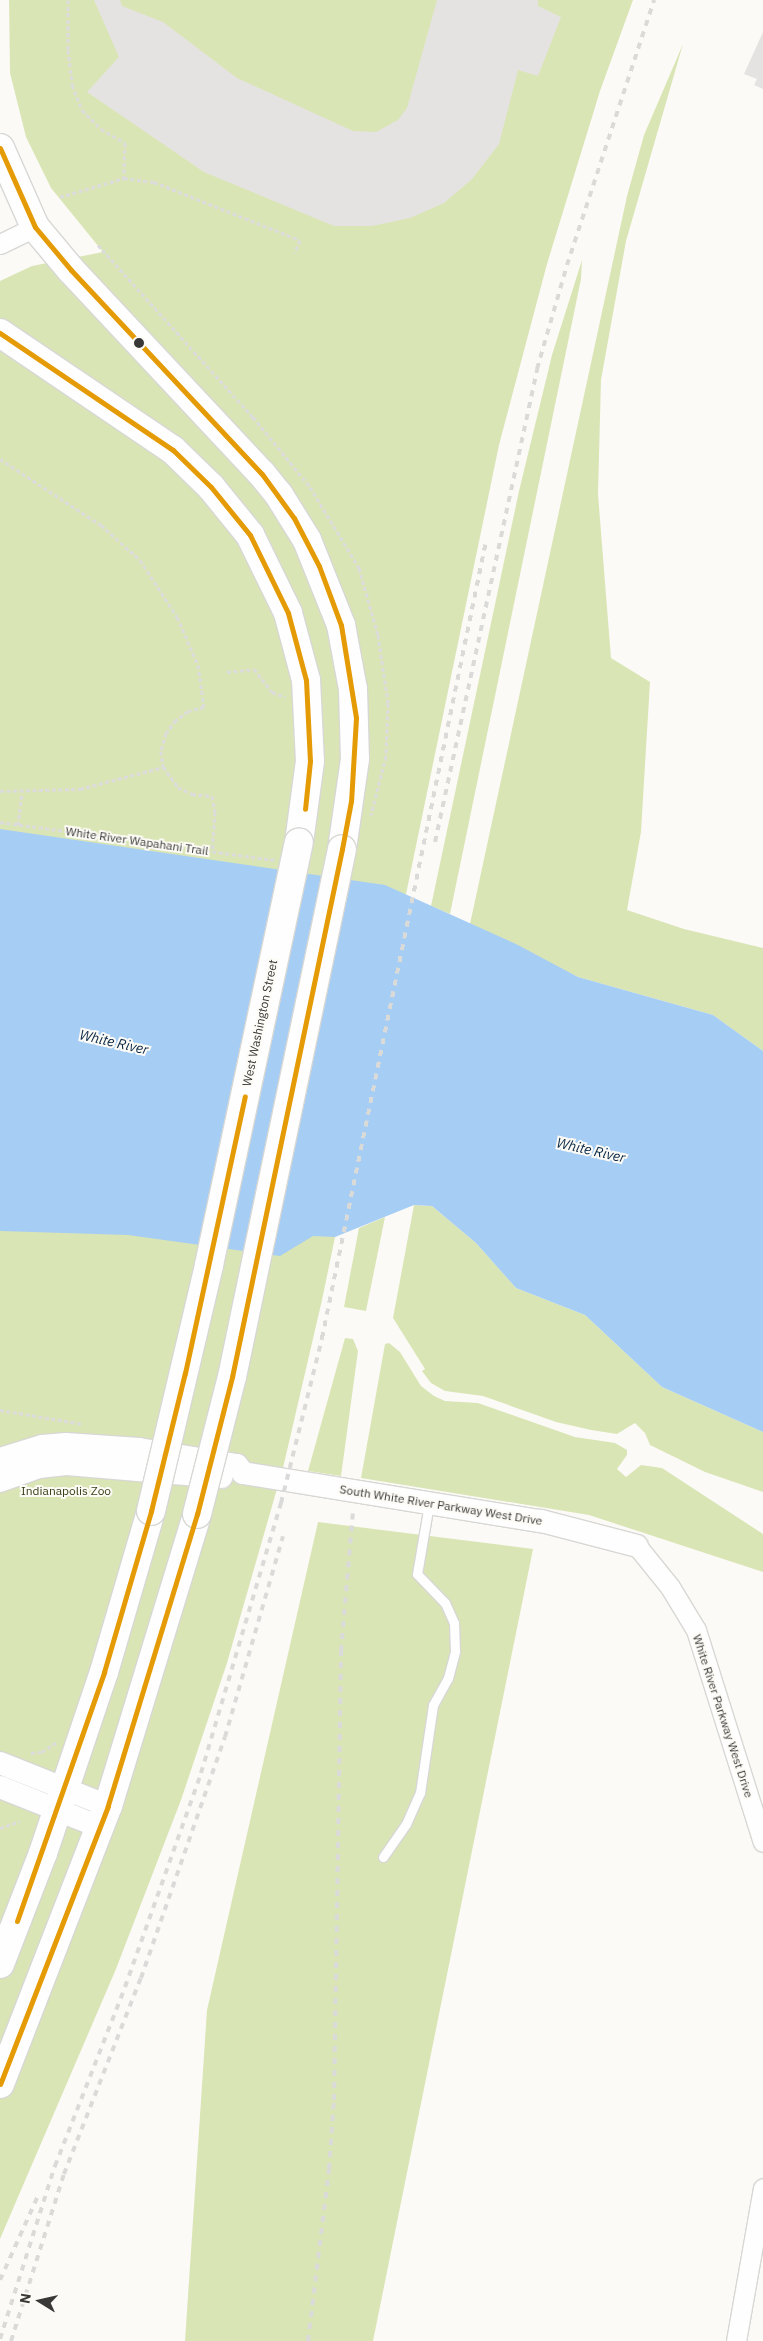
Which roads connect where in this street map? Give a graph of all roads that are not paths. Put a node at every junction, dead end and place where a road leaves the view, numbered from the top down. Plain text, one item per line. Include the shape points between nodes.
1 (0, 148) edge
2 (35, 227) junction
3 (0, 244) edge
4 (0, 333) edge
5 (0, 1459) edge
6 (243, 1473) junction
7 (0, 1481) edge
8 (429, 1501) junction
9 (637, 1546) joint
10 (0, 1764) edge
11 (0, 1787) edge
12 (61, 1800) junction
13 (104, 1816) junction
14 (763, 1842) edge
15 (383, 1857) dead end
16 (0, 1964) edge
17 (0, 2084) edge
18 (763, 2188) edge
19 (736, 2341) edge

1 - 2 main road
2 - 3 street
2 - 13 main road, bridge via 279,495 307,540 341,625 354,690 355,759 342,849 236,1358 197,1514 144,1697
4 - 12 main road, West Washington Street, bridge via 173,450 211,487 250,535 288,613 306,680 310,761 298,842 210,1265 151,1511 104,1672
5 - 6 street, South White River Parkway West Drive via 42,1446 93,1444 237,1466
6 - 7 street, South White River Parkway West Drive via 236,1478 66,1464 39,1466
6 - 8 street, South White River Parkway West Drive
8 - 9 street, South White River Parkway West Drive via 541,1521
8 - 15 lane via 417,1574 445,1603 454,1623 455,1651 448,1678 433,1705 420,1793 406,1824
9 - 14 street, White River Parkway West Drive via 670,1588 696,1630
10 - 12 street
11 - 12 street
12 - 13 street
12 - 16 main road, West Washington Street
13 - 17 main road
18 - 19 street

